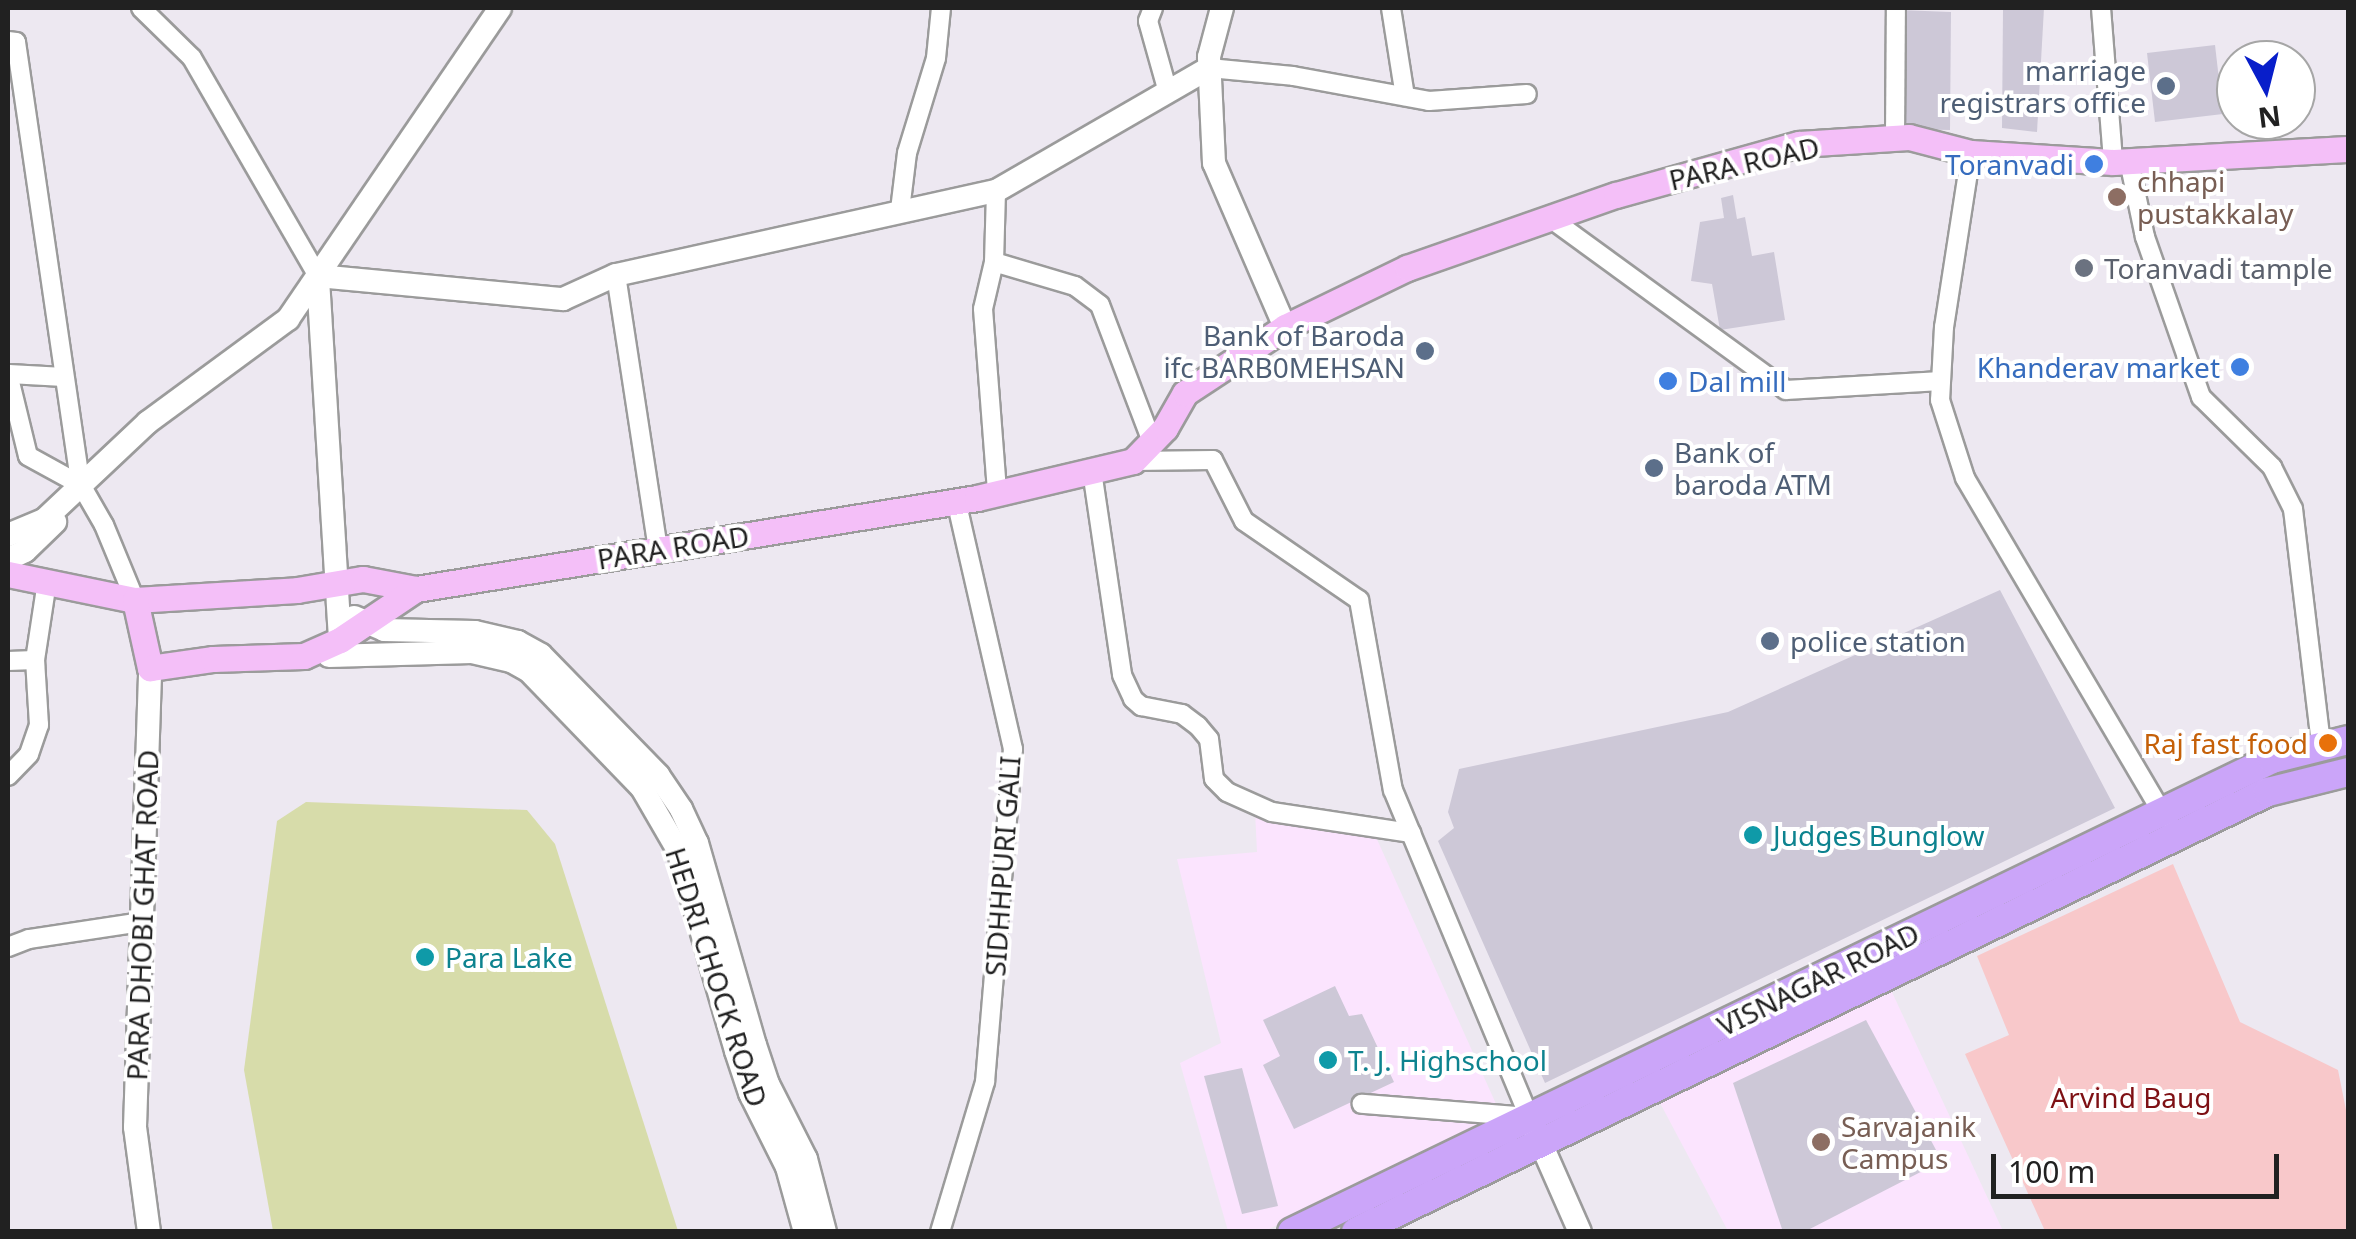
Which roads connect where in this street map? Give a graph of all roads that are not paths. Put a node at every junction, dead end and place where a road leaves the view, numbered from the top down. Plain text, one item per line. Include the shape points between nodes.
1 (141, 8) edge
2 (500, 8) edge
3 (942, 8) edge
4 (1153, 8) edge
5 (1222, 8) edge
6 (1391, 8) edge
7 (1896, 8) edge
8 (2100, 8) edge
9 (8, 42) edge
10 (1209, 68) junction
11 (1168, 92) junction
12 (1527, 94) dead end
13 (1405, 96) junction
14 (1895, 138) junction
15 (2348, 149) edge
16 (1971, 154) junction
17 (2121, 161) junction
18 (996, 191) junction
19 (900, 210) junction
20 (1550, 218) junction
21 (994, 262) junction
22 (616, 275) junction
23 (318, 276) junction
24 (1285, 327) junction
25 (8, 374) edge
26 (64, 377) junction
27 (1941, 381) junction
28 (1152, 442) junction
29 (1133, 461) junction
30 (1092, 470) junction
31 (84, 488) junction
32 (998, 491) junction
33 (956, 501) junction
34 (8, 535) edge
35 (658, 550) junction
36 (8, 559) edge
37 (8, 574) edge
38 (48, 582) junction
39 (416, 589) junction
40 (338, 594) junction
41 (135, 600) junction
42 (364, 624) junction
43 (341, 647) junction
44 (35, 660) junction
45 (8, 662) edge
46 (150, 668) junction
47 (2335, 742) edge
48 (2348, 772) edge
49 (8, 776) edge
50 (2169, 825) junction
51 (1411, 833) junction
52 (142, 922) junction
53 (8, 947) edge
54 (1362, 1104) dead end
55 (1535, 1130) junction
56 (150, 1232) edge
57 (805, 1232) edge
58 (826, 1232) edge
59 (940, 1232) edge
60 (1292, 1232) edge
61 (1356, 1232) edge
62 (1580, 1232) edge

1 - 23 street via 192,58
2 - 23 street
3 - 19 street
4 - 11 street via 1151,38
5 - 10 street
6 - 13 street
7 - 14 street
8 - 17 street
9 - 26 street via 16,42
10 - 11 street
10 - 13 street
10 - 24 street via 1214,164
11 - 18 street
12 - 13 street via 1429,101
14 - 16 main road, PARA ROAD
14 - 20 main road, PARA ROAD via 1799,144
15 - 17 main road, PARA ROAD
16 - 17 main road, PARA ROAD
16 - 27 street
17 - 47 street via 2201,397 2272,467 2292,508
18 - 19 street
18 - 21 street
19 - 22 street
20 - 24 main road, PARA ROAD via 1408,268
20 - 27 street via 1786,390
21 - 28 street via 1076,286 1100,305
21 - 32 street via 983,310
22 - 23 street via 562,299
22 - 35 street
23 - 31 street via 288,319 148,422
23 - 40 street
24 - 28 main road, PARA ROAD via 1185,393
25 - 26 street
25 - 31 street via 28,456
26 - 31 street
27 - 50 street via 1940,400 1966,478
28 - 29 main road, PARA ROAD
29 - 30 main road, PARA ROAD
29 - 51 street via 1213,460 1244,521 1360,600 1394,790
30 - 32 main road, PARA ROAD
30 - 51 street via 1122,676 1133,700 1182,714 1198,726 1209,739 1214,780 1227,792 1272,812
31 - 34 street via 44,520
31 - 36 street via 25,552
31 - 41 street
32 - 33 main road, PARA ROAD
33 - 35 main road, PARA ROAD
33 - 59 street, SIDHHPURI GALI via 1013,750 985,1082
35 - 39 main road, PARA ROAD
37 - 38 main road, PARA ROAD
38 - 41 main road, PARA ROAD
38 - 44 street
39 - 40 main road, PARA ROAD via 379,580
39 - 42 main road
40 - 41 main road, PARA ROAD via 297,590
40 - 42 street, HEDRI CHOCK ROAD
40 - 43 street
41 - 46 main road, PARA DHOBI GHAT ROAD
42 - 43 main road
42 - 58 street, HEDRI CHOCK ROAD via 518,642 541,654 658,775 696,843 768,1084 806,1159
43 - 46 main road
43 - 57 street, HEDRI CHOCK ROAD via 472,652 510,661 528,671 642,788 678,850 736,1051 787,1167
44 - 45 street
44 - 49 street via 40,725 29,754
46 - 52 street, PARA DHOBI GHAT ROAD
47 - 50 main road, VISNAGAR ROAD via 2272,759
48 - 50 main road, VISNAGAR ROAD
50 - 55 main road, VISNAGAR ROAD
51 - 55 street
52 - 53 street
52 - 56 street, PARA DHOBI GHAT ROAD via 136,1128
54 - 55 street
55 - 60 main road, VISNAGAR ROAD
55 - 61 main road, VISNAGAR ROAD
55 - 62 street

